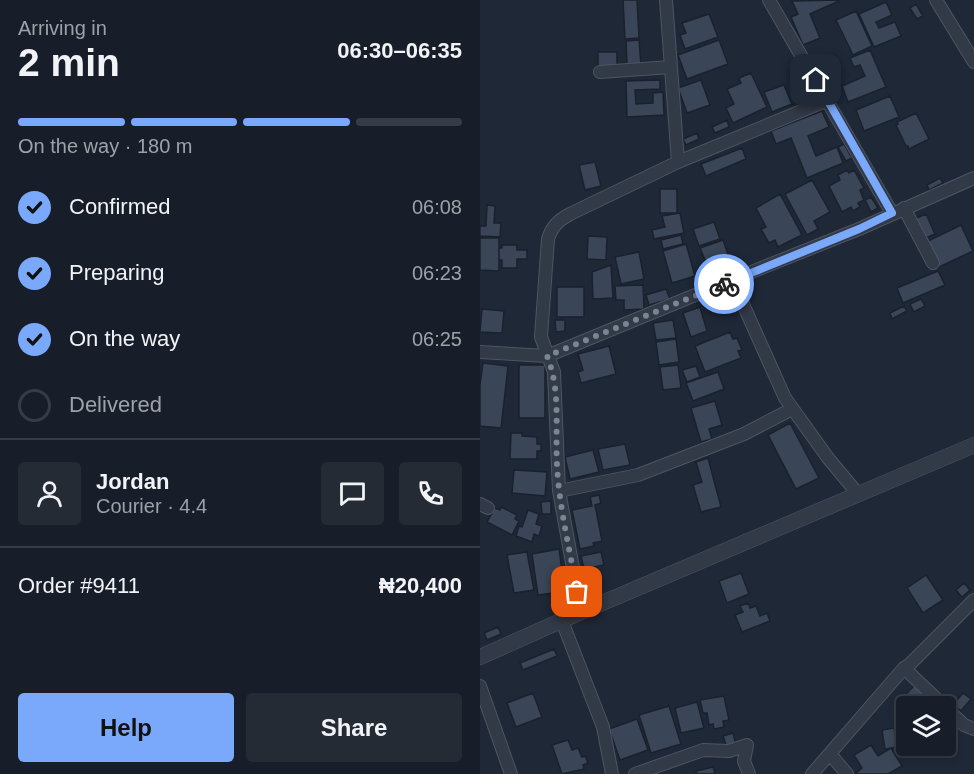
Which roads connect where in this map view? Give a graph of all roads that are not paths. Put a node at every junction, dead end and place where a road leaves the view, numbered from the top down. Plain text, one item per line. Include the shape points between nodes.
1 (666, 0) edge
2 (769, 0) edge
3 (936, 0) edge
4 (974, 62) edge
5 (671, 67) junction
6 (600, 72) dead end
7 (828, 100) junction
8 (678, 162) junction
9 (974, 178) edge
10 (898, 210) junction
11 (933, 263) dead end
12 (734, 279) junction
13 (480, 352) edge
14 (547, 356) junction
15 (792, 409) junction
16 (974, 445) edge
17 (559, 491) junction
18 (858, 494) junction
19 (974, 600) edge
20 (581, 612) junction
21 (562, 621) junction
22 (480, 657) edge
23 (904, 668) junction
24 (480, 686) edge
25 (974, 729) edge
26 (830, 753) junction
27 (511, 774) edge
28 (612, 774) edge
29 (635, 774) edge
30 (748, 774) edge
31 (812, 774) edge
32 (847, 774) edge

1 - 5 street
2 - 7 street
3 - 4 street
5 - 6 street
5 - 8 street
7 - 8 street
7 - 10 street
8 - 14 street via 570,213 551,229 541,337
9 - 10 street
10 - 11 street
10 - 12 street
12 - 14 street
12 - 15 street
13 - 14 street
14 - 17 street via 556,389
15 - 17 street via 744,434 638,475
15 - 18 street
16 - 18 street
17 - 20 street
18 - 20 street
19 - 23 street
20 - 21 street
21 - 22 street
21 - 28 street via 603,727
23 - 25 street via 964,725
23 - 26 street
24 - 27 street
26 - 31 street
26 - 32 street
29 - 30 street via 703,750 729,751 747,745 744,761

